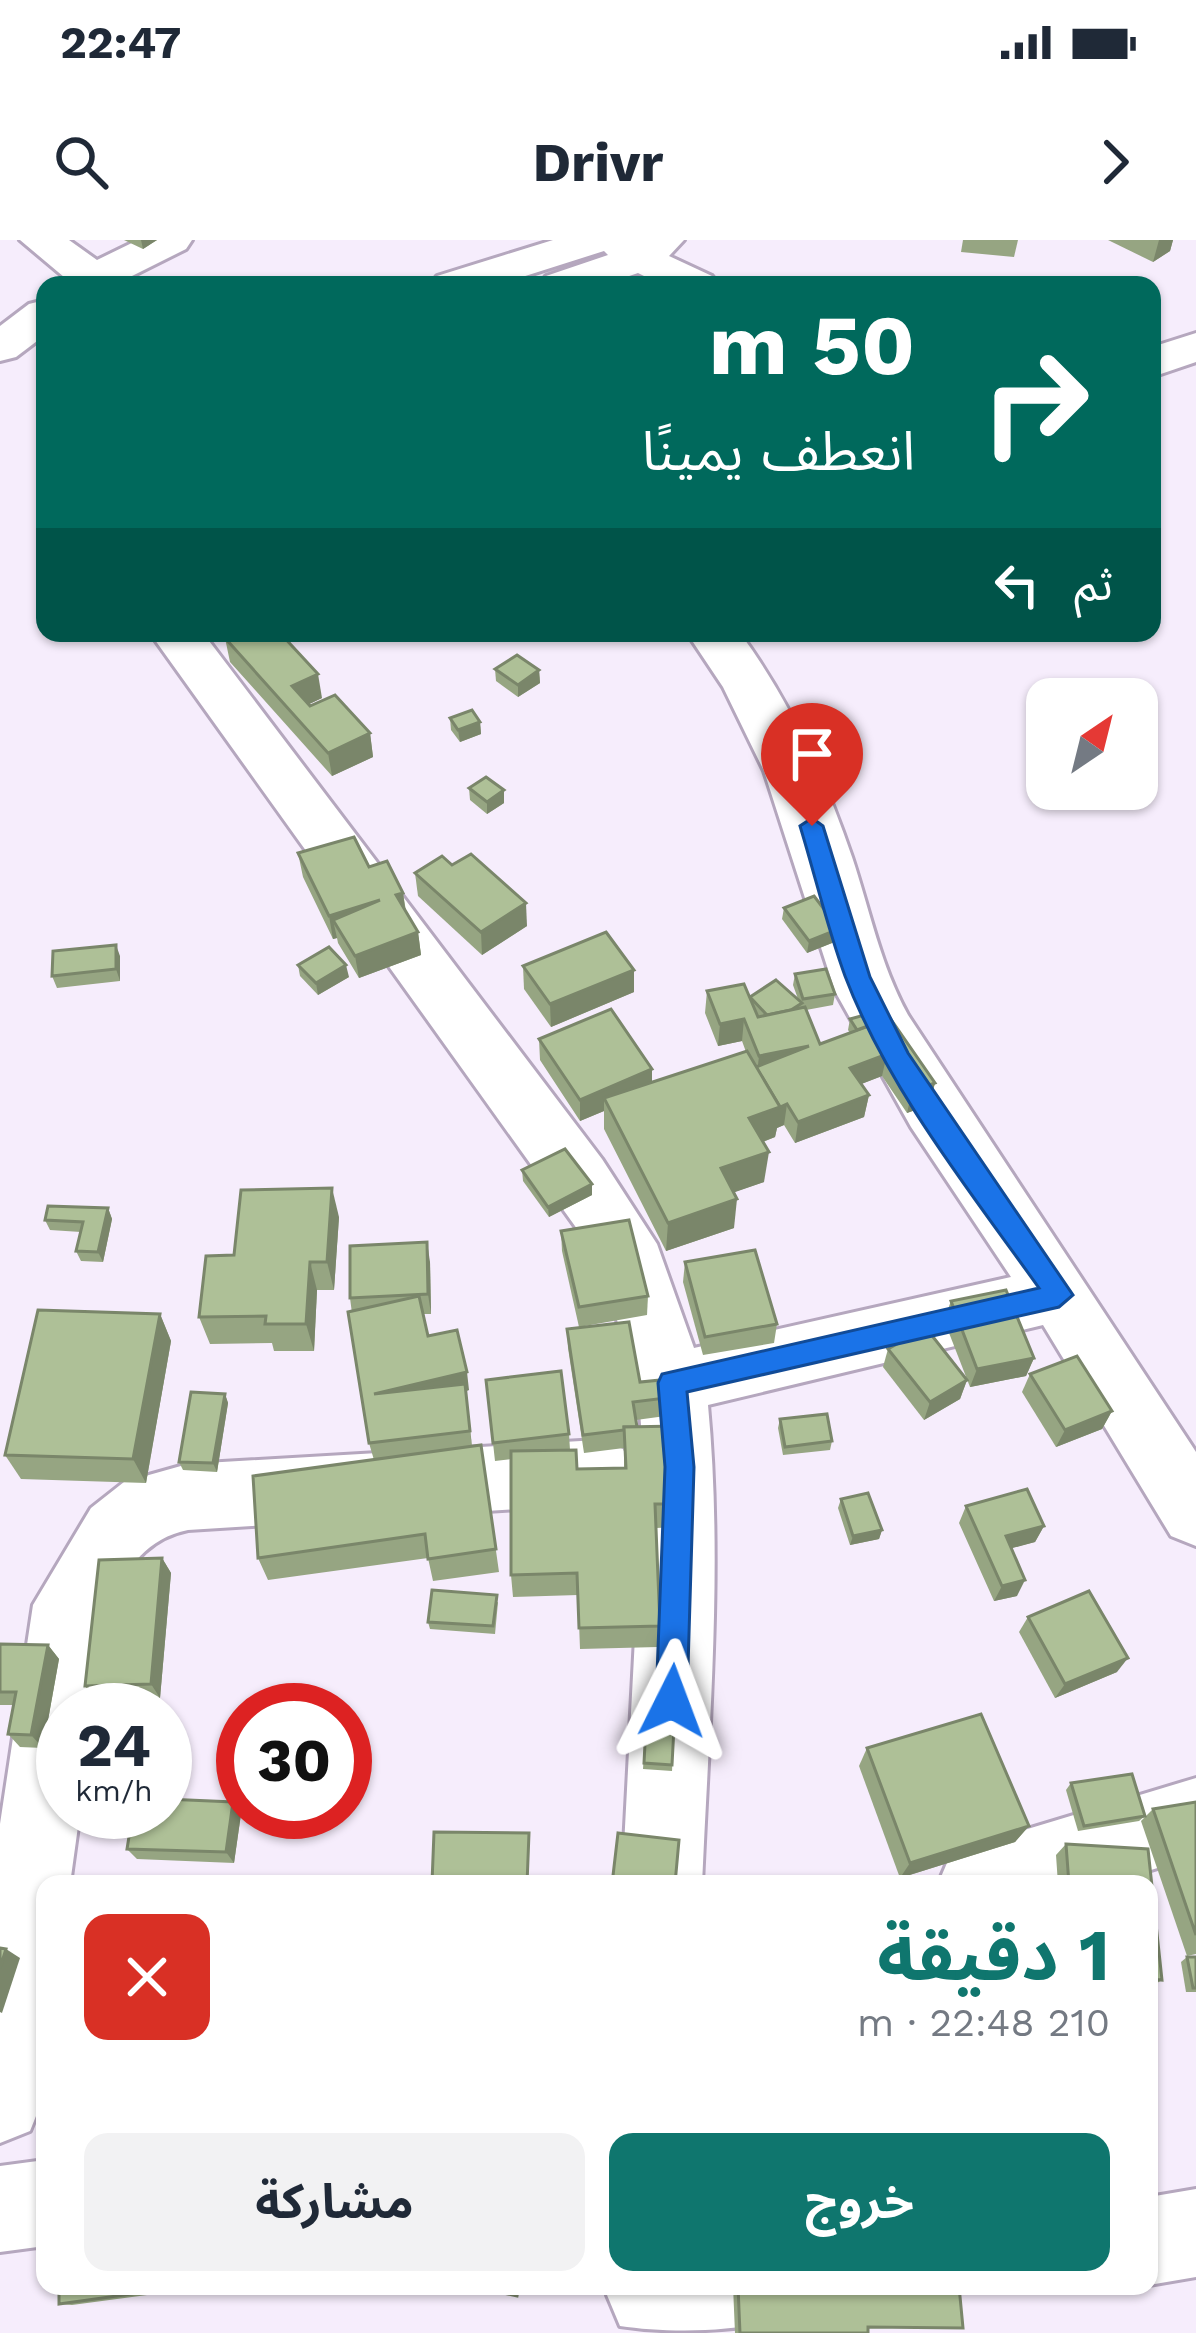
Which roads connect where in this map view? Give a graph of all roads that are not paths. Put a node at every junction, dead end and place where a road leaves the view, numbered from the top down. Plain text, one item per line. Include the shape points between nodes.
1 (171, 240) edge
2 (516, 240) edge
3 (597, 240) edge
4 (640, 246) edge
5 (68, 258) edge
6 (439, 272) edge
7 (579, 276) edge
8 (684, 276) edge
9 (36, 326) edge
10 (1196, 346) edge
11 (0, 348) edge
12 (1161, 360) edge
13 (183, 642) edge
14 (720, 642) edge
15 (1059, 1295) junction
16 (672, 1383) junction
17 (679, 1467) junction
18 (1196, 1514) edge
19 (1196, 1817) edge
20 (662, 1875) edge
21 (1007, 1875) edge
22 (0, 2101) edge
23 (36, 2204) edge
24 (0, 2209) edge
25 (1196, 2233) edge
26 (1158, 2239) edge
27 (705, 2295) edge
28 (651, 2305) edge

1 - 5 street via 147,256
2 - 6 street
3 - 6 street
4 - 7 street
4 - 8 street
9 - 11 street
10 - 12 street
13 - 16 street via 624,1244
14 - 15 street via 755,691 787,760 858,977 898,1058
15 - 16 street
15 - 18 street
16 - 17 street
17 - 20 street
17 - 22 street via 188,1497 149,1504 116,1532 70,1605
19 - 21 street
23 - 24 street
25 - 26 street
27 - 28 street

